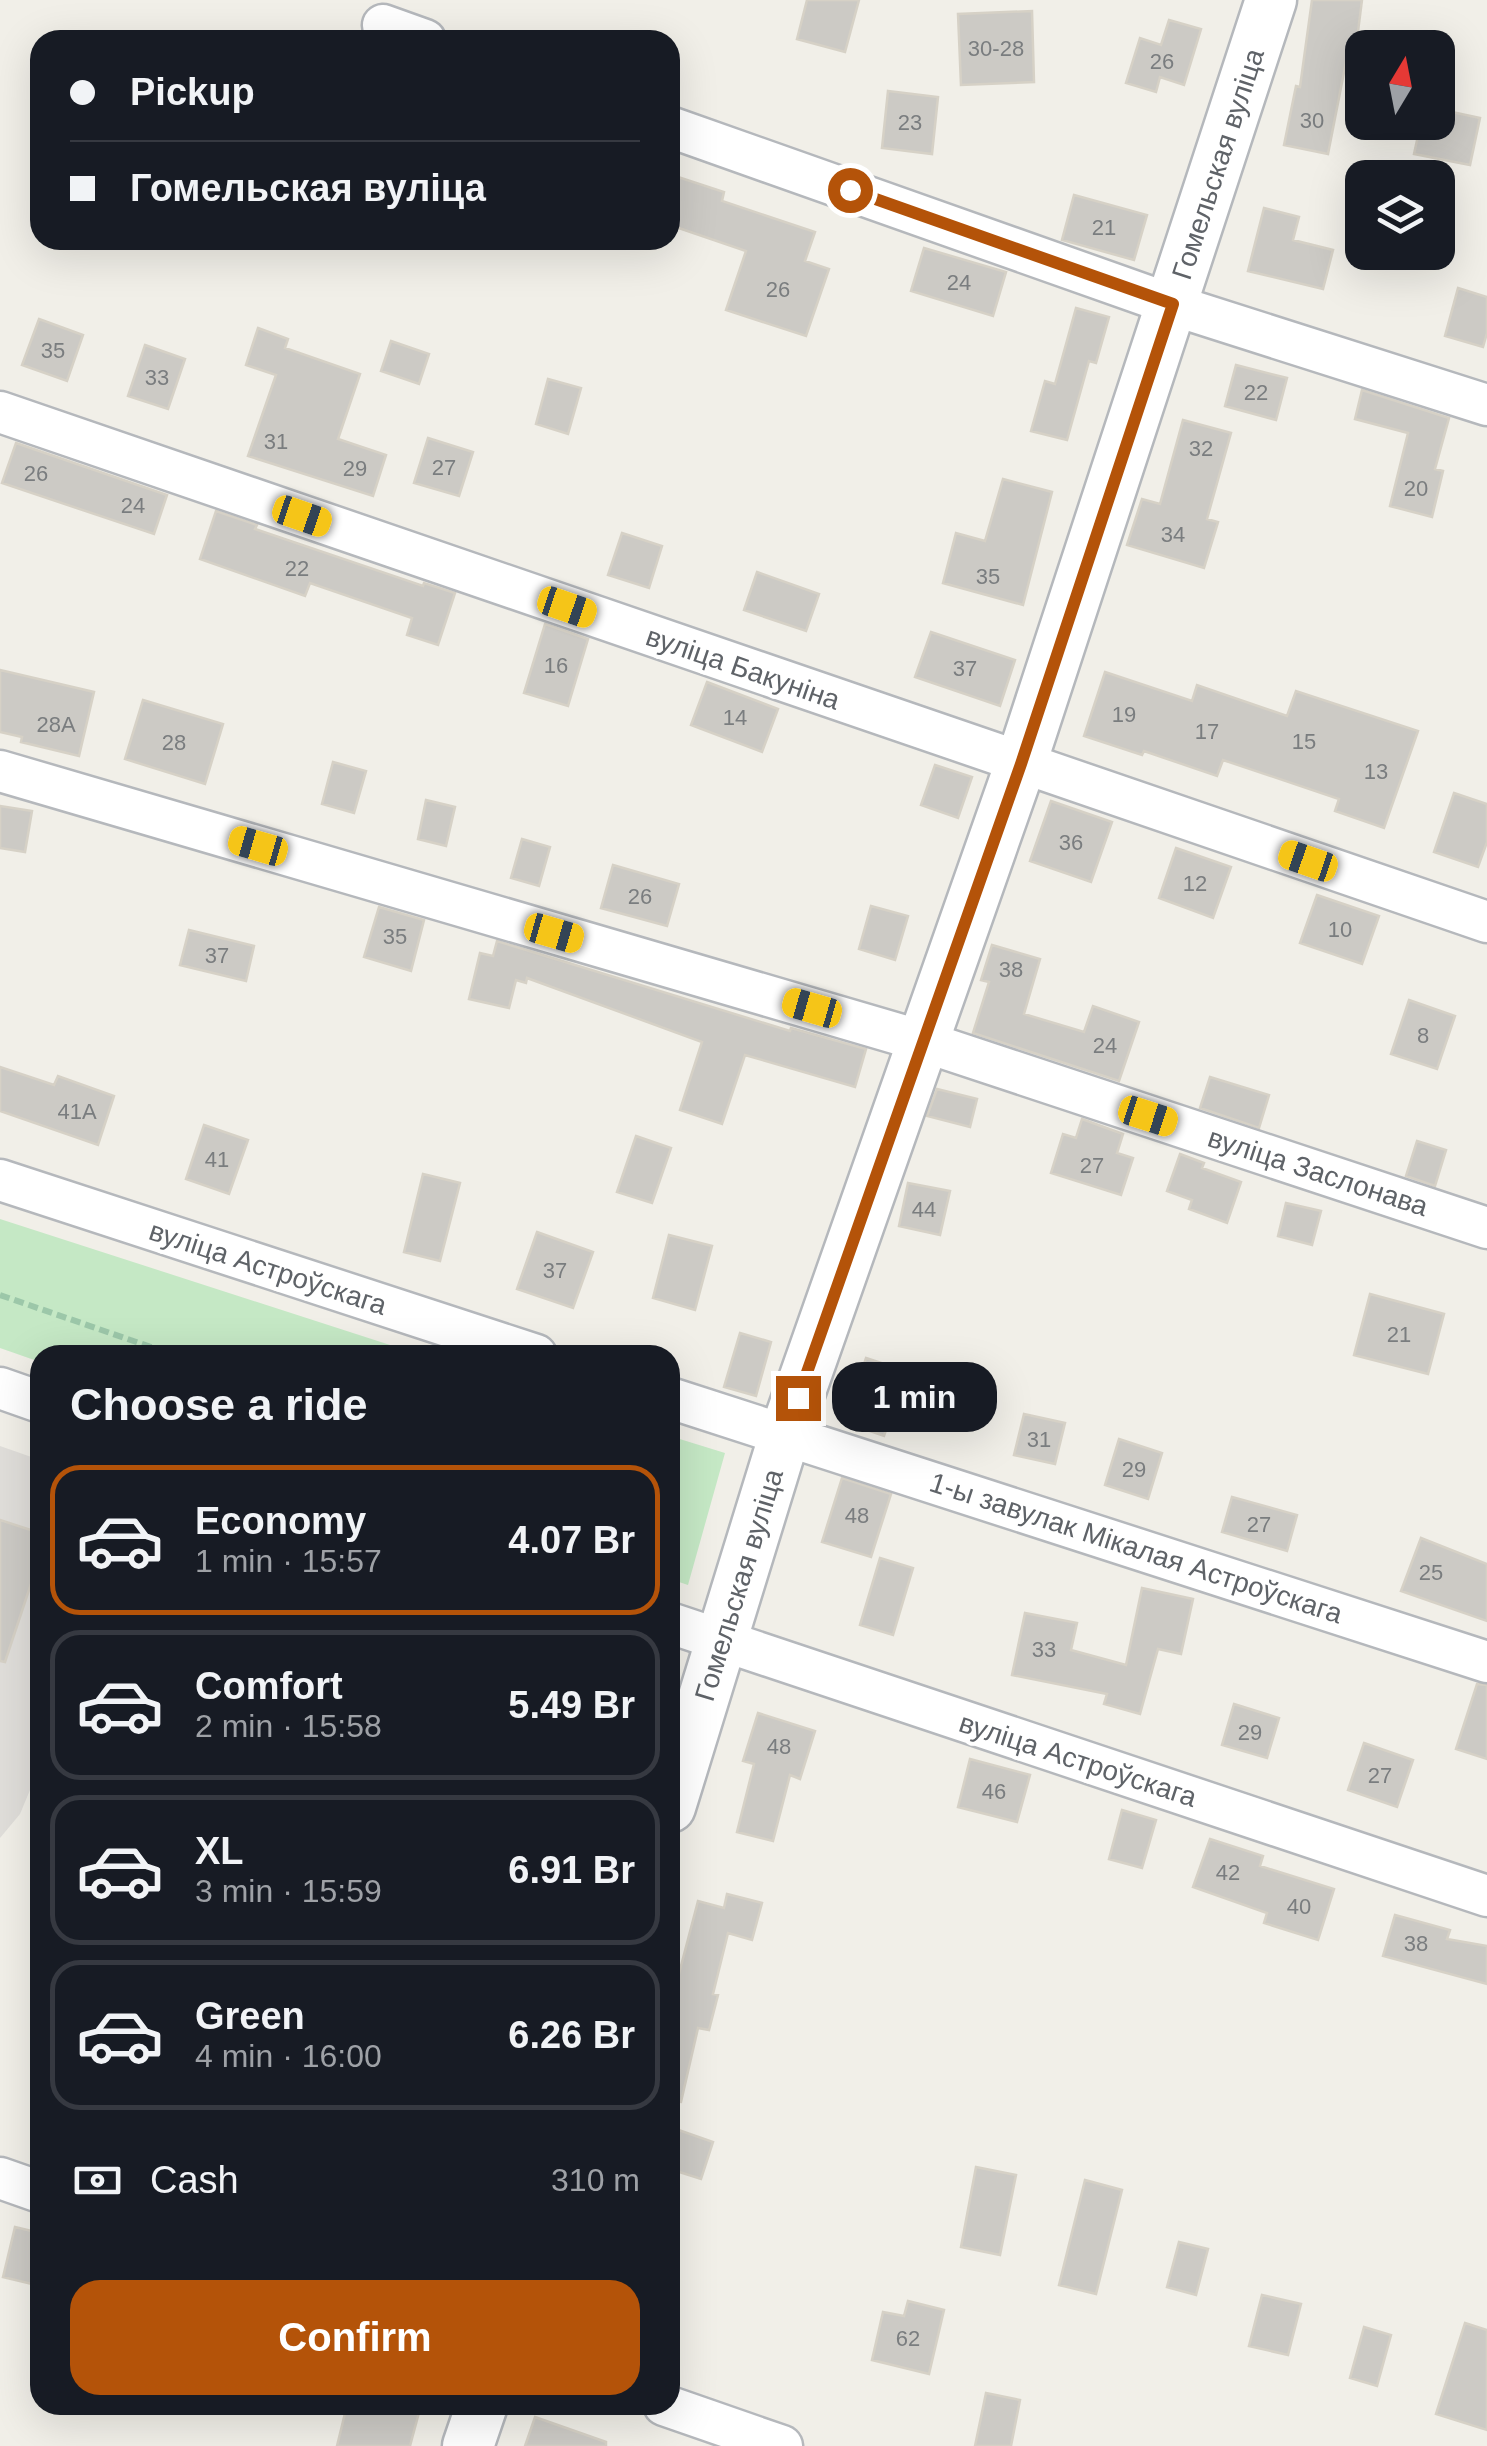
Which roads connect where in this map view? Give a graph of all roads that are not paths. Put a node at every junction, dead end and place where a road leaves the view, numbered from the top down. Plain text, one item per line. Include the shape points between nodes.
1 (1271, 0) edge
2 (384, 25) dead end
3 (398, 30) edge
4 (680, 130) edge
5 (1173, 304) junction
6 (1487, 405) edge
7 (0, 412) edge
8 (1021, 764) junction
9 (0, 771) edge
10 (1487, 922) edge
11 (922, 1041) junction
12 (0, 1180) edge
13 (1487, 1228) edge
14 (505, 1345) edge
15 (0, 1388) edge
16 (30, 1398) edge
17 (680, 1401) edge
18 (786, 1434) junction
19 (680, 1626) edge
20 (722, 1641) junction
21 (1487, 1662) edge
22 (680, 1775) edge
23 (1487, 1896) edge
24 (0, 2178) edge
25 (30, 2188) edge
26 (680, 2411) edge
27 (479, 2415) edge
28 (468, 2446) edge
29 (782, 2446) edge

1 - 5 street, Гомельская вуліца
2 - 3 street
4 - 5 street
5 - 6 street
5 - 8 street, Гомельская вуліца
7 - 8 street, вуліца Бакуніна
8 - 10 street, вуліца Бакуніна
8 - 11 street, Гомельская вуліца
9 - 11 street, вуліца Заслонава
11 - 13 street, вуліца Заслонава
11 - 18 street, Гомельская вуліца
12 - 14 street, вуліца Астроўскага
15 - 16 street
17 - 18 street
18 - 20 street, Гомельская вуліца
18 - 21 street, 1-ы завулак Мікалая Астроўскага
19 - 20 street, вуліца Астроўскага
20 - 22 street, Гомельская вуліца
20 - 23 street, вуліца Астроўскага
24 - 25 street
26 - 29 street
27 - 28 street

